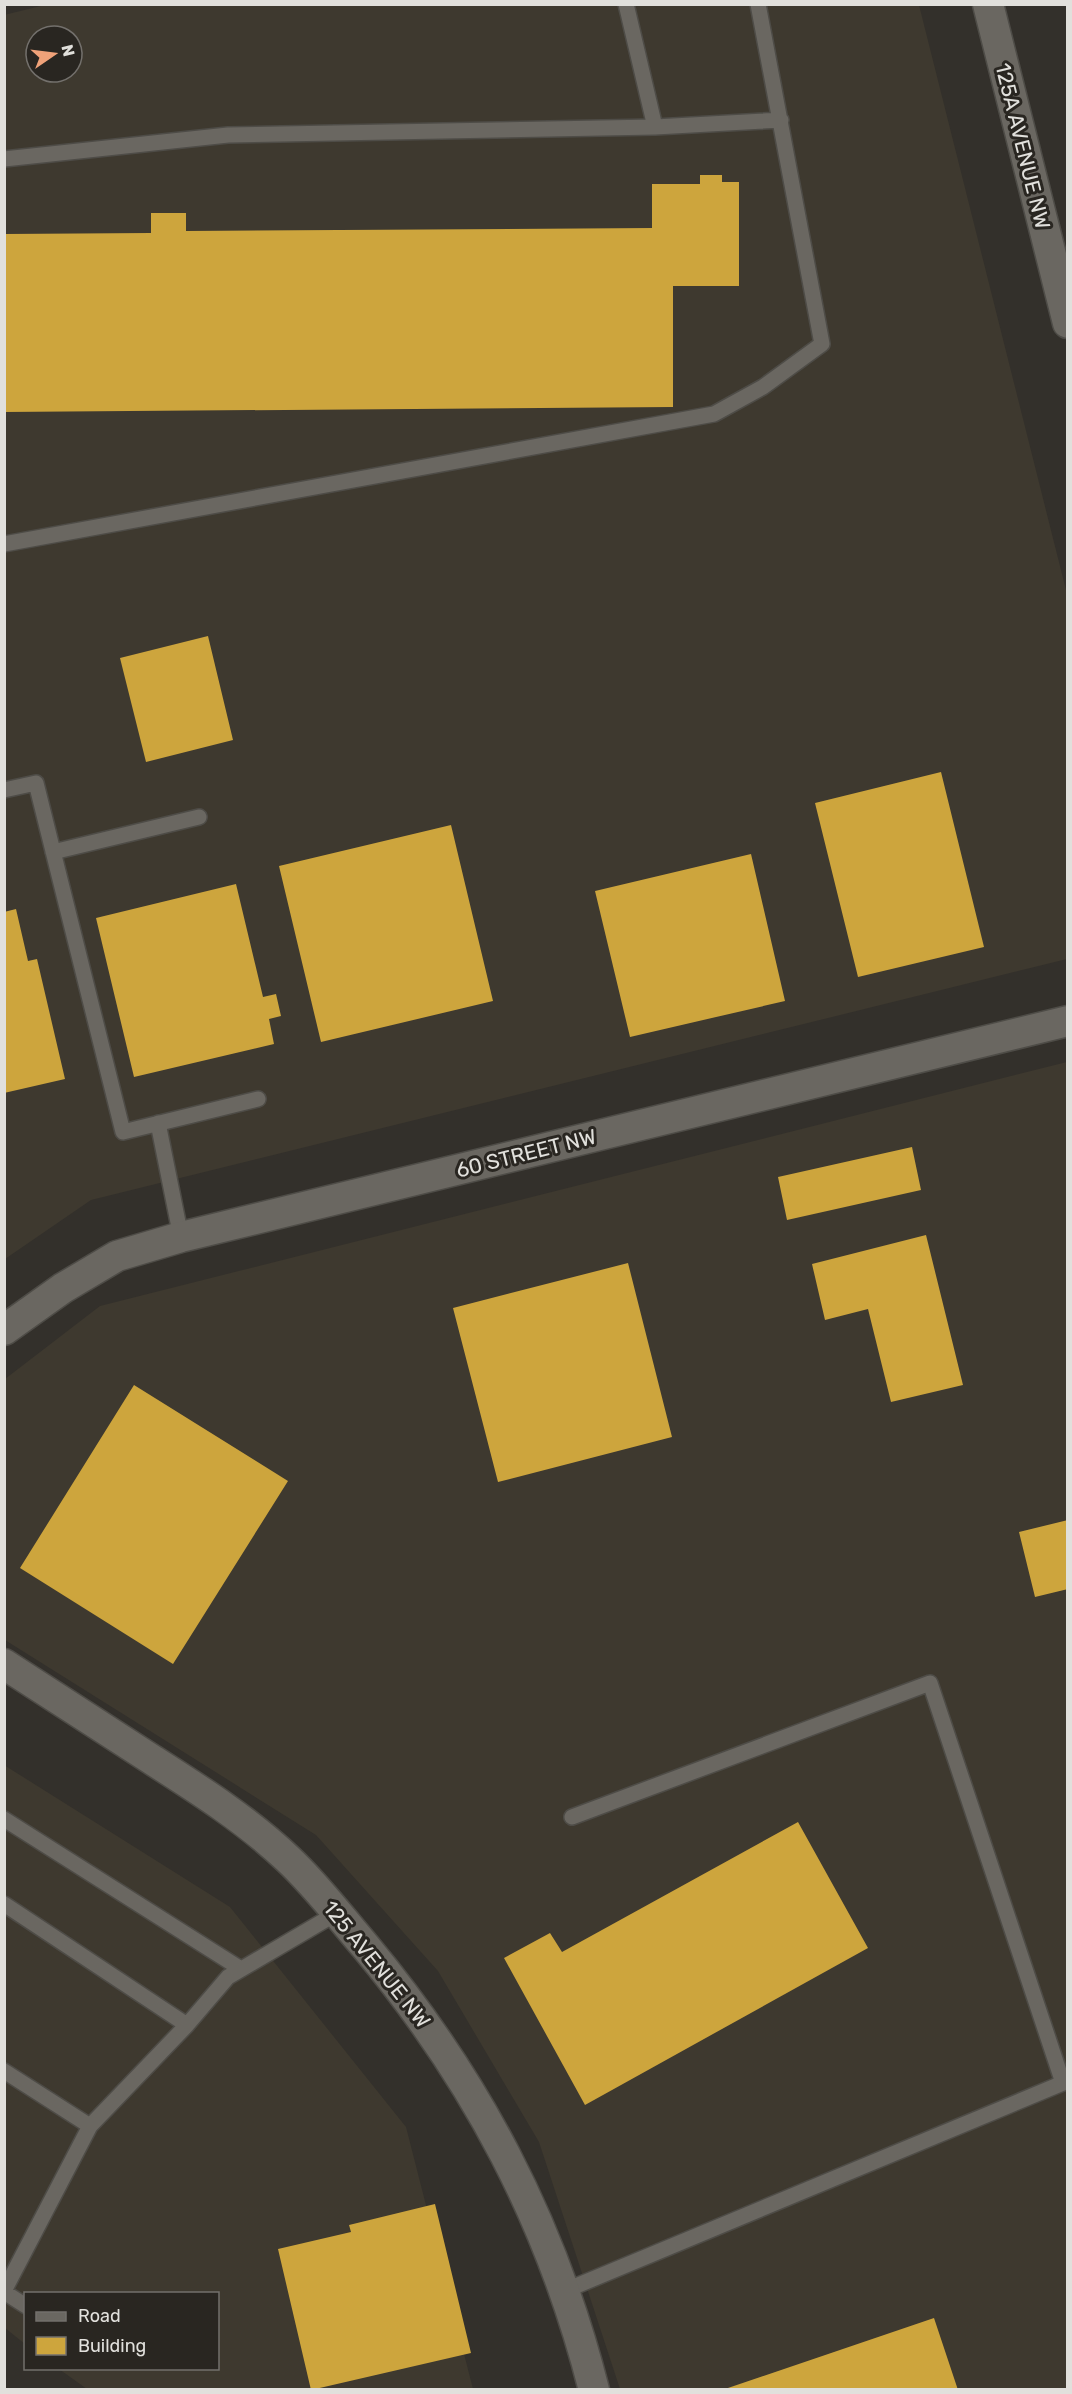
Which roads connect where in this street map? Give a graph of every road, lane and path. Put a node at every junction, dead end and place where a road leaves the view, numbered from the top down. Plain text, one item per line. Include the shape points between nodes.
1 (626, 4) edge
2 (758, 4) edge
3 (988, 4) edge
4 (781, 120) junction
5 (655, 127) junction
6 (4, 159) edge
7 (1068, 323) edge
8 (4, 544) edge
9 (4, 790) edge
10 (200, 817) dead end
11 (53, 852) junction
12 (1068, 1021) edge
13 (258, 1099) dead end
14 (158, 1123) junction
15 (181, 1237) junction
16 (4, 1330) edge
17 (4, 1664) edge
18 (572, 1817) dead end
19 (4, 1819) edge
20 (4, 1904) edge
21 (337, 1913) junction
22 (241, 1970) junction
23 (187, 2025) junction
24 (4, 2071) edge
25 (90, 2126) junction
26 (4, 2291) edge
27 (564, 2291) junction
28 (24, 2305) edge
29 (594, 2390) edge

1 - 5 lane
2 - 4 lane
3 - 7 street, 125A AVENUE NW
4 - 5 lane
4 - 8 lane via 822,344 763,387 714,414
5 - 6 lane via 228,135
9 - 11 lane via 36,783
10 - 11 lane
11 - 14 lane via 123,1132
12 - 15 street, 60 STREET NW
13 - 14 lane
14 - 15 lane
15 - 16 street, 60 STREET NW via 117,1256
17 - 21 street, 125 AVENUE NW via 209,1797 288,1858
18 - 27 lane via 930,1683 1063,2083
19 - 22 lane
20 - 23 lane
21 - 22 lane
21 - 27 street, 125 AVENUE NW via 403,1992 489,2122 529,2201
22 - 23 lane via 228,1977
23 - 25 lane
24 - 25 lane
25 - 26 lane
26 - 28 lane
27 - 29 street, 125 AVENUE NW

